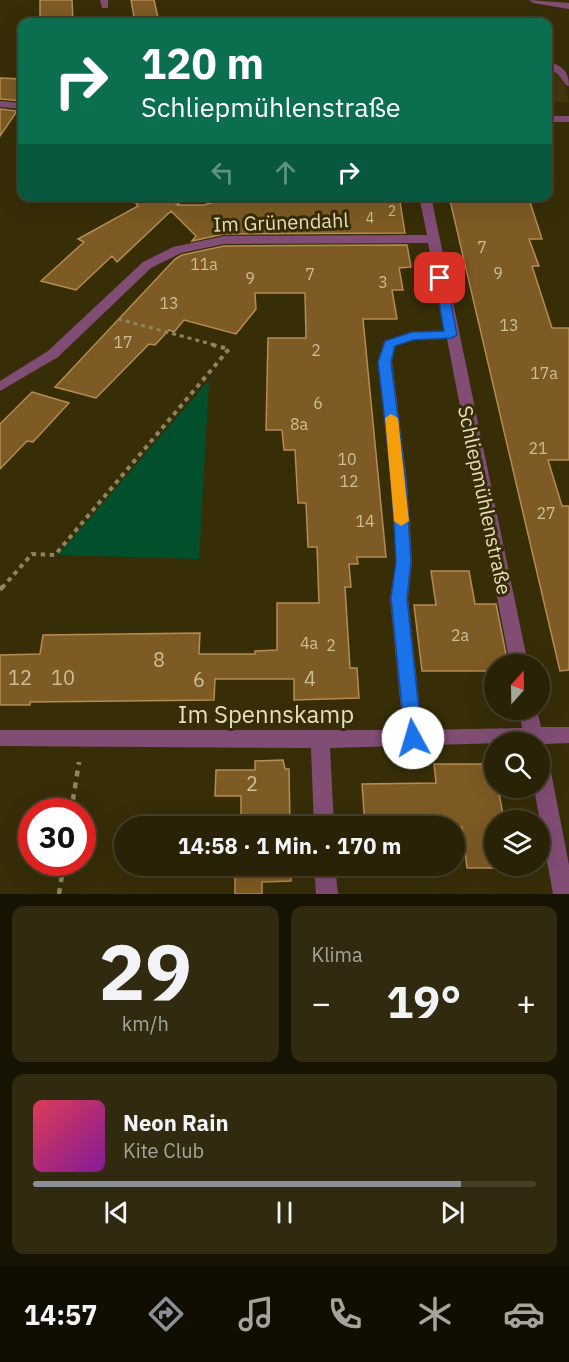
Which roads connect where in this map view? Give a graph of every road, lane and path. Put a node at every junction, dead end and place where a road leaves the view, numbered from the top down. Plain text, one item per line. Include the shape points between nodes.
1 (533, 0) edge
2 (569, 6) edge
3 (552, 66) edge
4 (569, 83) edge
5 (0, 104) edge
6 (18, 105) edge
7 (552, 119) edge
8 (569, 119) edge
9 (426, 201) edge
10 (433, 239) junction
11 (96, 313) junction
12 (451, 335) junction
13 (0, 387) edge
14 (0, 590) edge
15 (517, 654) edge
16 (569, 735) edge
17 (550, 737) edge
18 (0, 738) edge
19 (413, 738) junction
20 (484, 739) edge
21 (82, 740) junction
22 (320, 740) junction
23 (73, 798) edge
24 (546, 798) edge
25 (324, 816) edge
26 (62, 876) edge
27 (326, 876) edge
28 (59, 894) edge
29 (327, 894) edge
30 (564, 894) edge

1 - 2 street
3 - 4 street
5 - 6 street
7 - 8 street
9 - 10 street, Schliepmühlenstraße
10 - 11 street, Im Grünendahl via 224,240 177,250 147,265
10 - 12 street, Schliepmühlenstraße
11 - 13 street, Im Grünendahl via 53,354
11 - 14 path via 229,349 55,555 32,554
12 - 15 street, Schliepmühlenstraße
12 - 19 street via 412,336 389,344 385,362 399,482 404,562 399,598
16 - 17 street, Im Spennskamp
18 - 21 street, Im Spennskamp
19 - 20 street, Im Spennskamp
19 - 22 street, Im Spennskamp
21 - 22 street, Im Spennskamp
21 - 23 path
22 - 25 street
24 - 30 street
26 - 28 path
27 - 29 street

